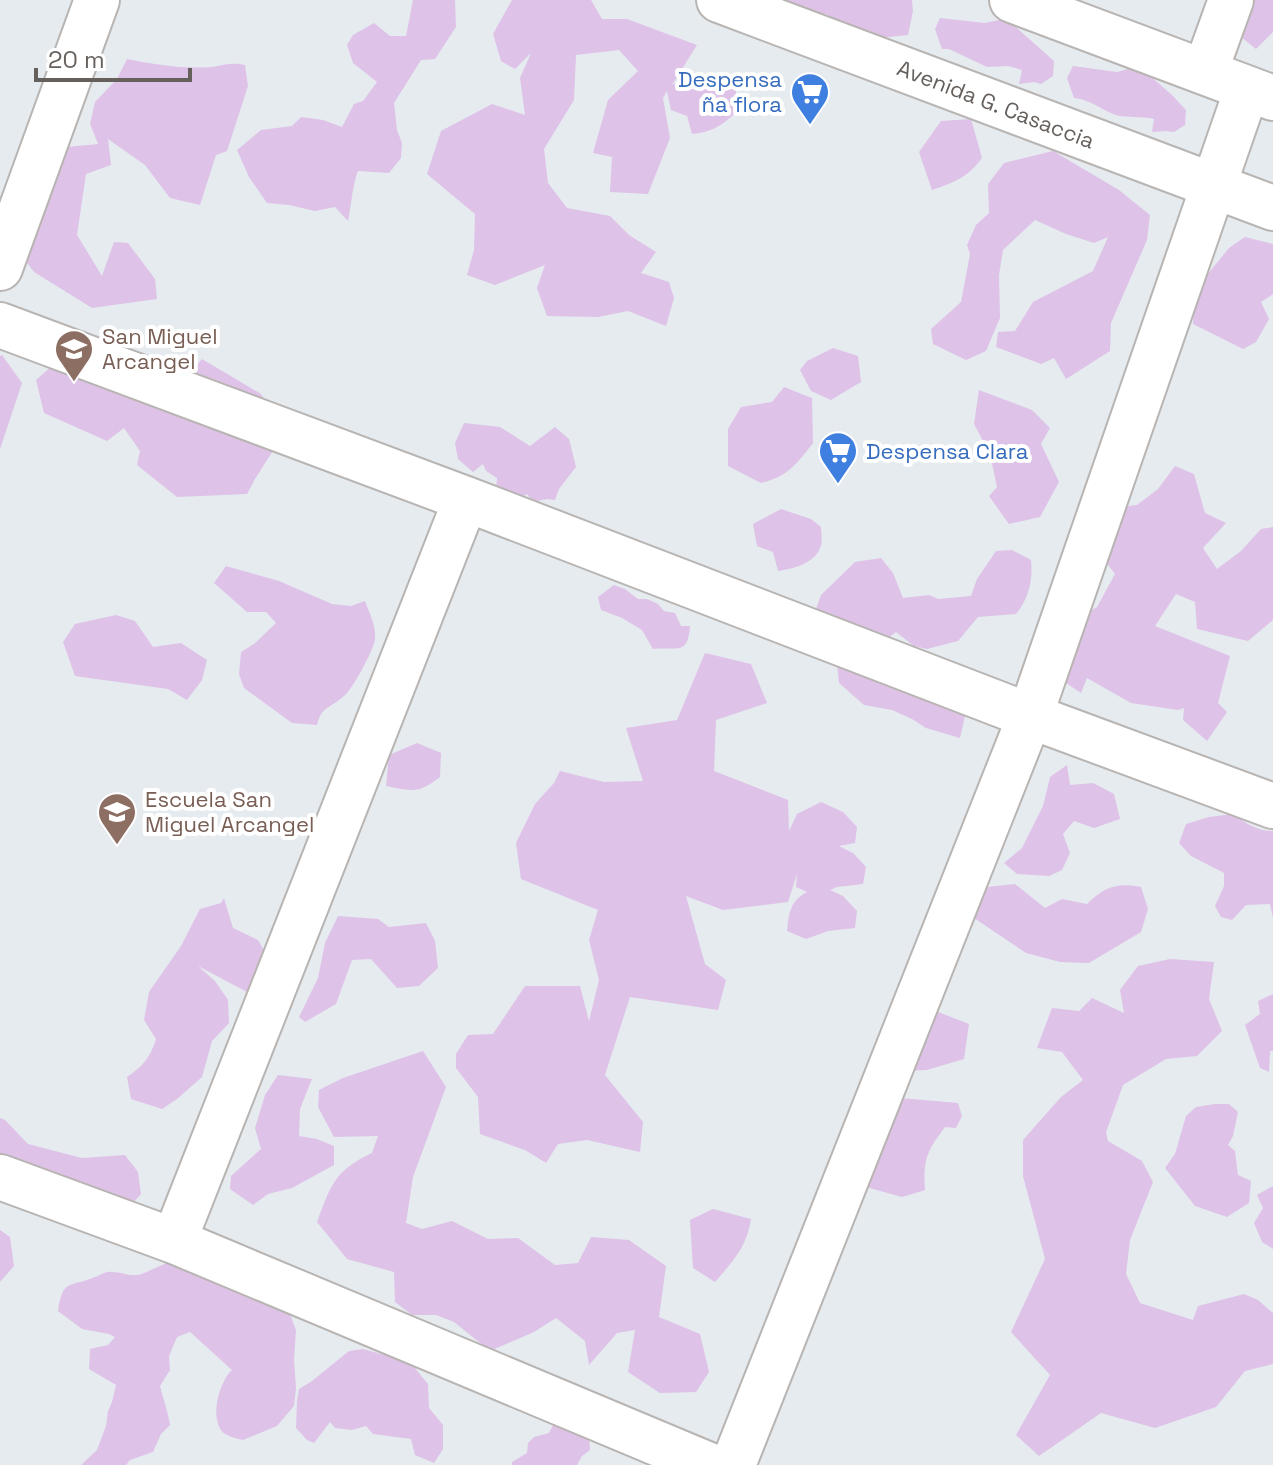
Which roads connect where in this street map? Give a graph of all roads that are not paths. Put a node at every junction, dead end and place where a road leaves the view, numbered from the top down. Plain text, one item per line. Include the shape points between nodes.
1 (97, 0) edge
2 (719, 0) edge
3 (1012, 0) edge
4 (1231, 0) edge
5 (1205, 72) junction
6 (1260, 93) edge
7 (1213, 186) junction
8 (1273, 208) edge
9 (0, 268) edge
10 (0, 325) edge
11 (466, 499) junction
12 (1030, 716) junction
13 (1273, 806) edge
14 (0, 1177) edge
15 (174, 1241) junction
16 (709, 1465) edge
17 (733, 1465) edge

1 - 9 street
2 - 7 street, Avenida G. Casaccia
3 - 5 street
4 - 5 street
5 - 6 street
6 - 7 street
7 - 8 street, Avenida G. Casaccia
7 - 12 street
10 - 11 street
11 - 12 street
11 - 15 street
12 - 13 street
12 - 17 street
14 - 15 street
15 - 16 street

